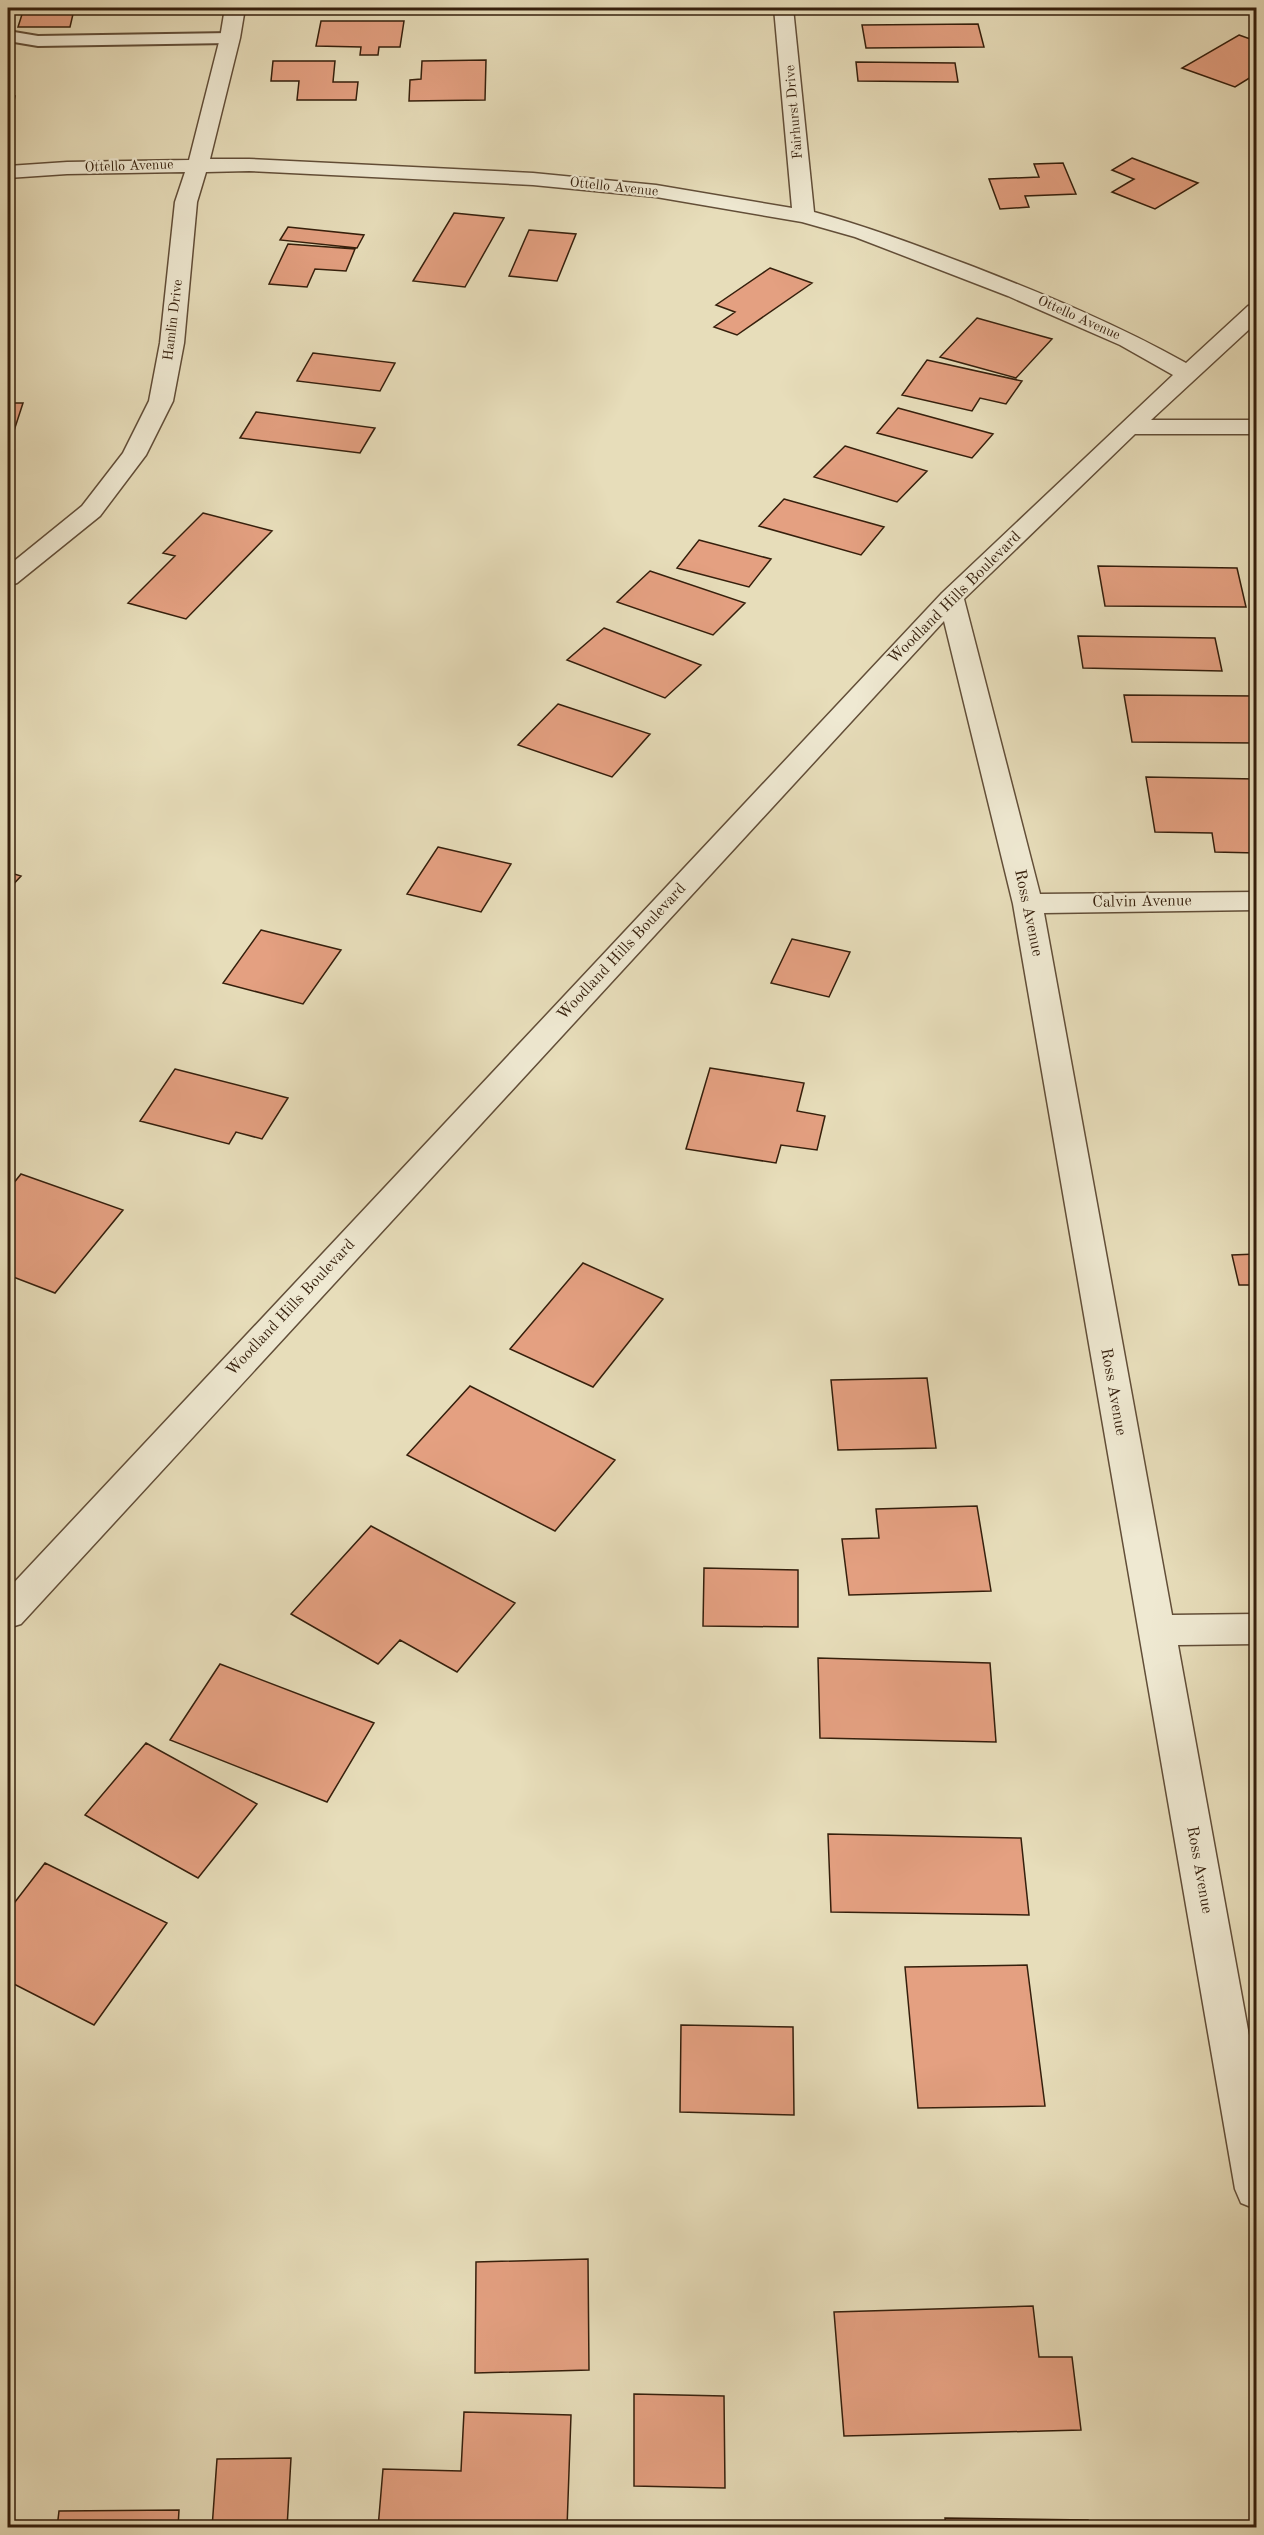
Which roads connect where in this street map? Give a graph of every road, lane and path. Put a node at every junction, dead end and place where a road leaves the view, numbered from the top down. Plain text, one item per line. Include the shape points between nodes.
1 (235, 8) edge
2 (784, 8) edge
3 (8, 36) edge
4 (230, 38) junction
5 (198, 164) junction
6 (8, 172) edge
7 (804, 216) junction
8 (1257, 311) edge
9 (1187, 373) junction
10 (1257, 426) edge
11 (1129, 427) junction
12 (8, 578) edge
13 (951, 598) junction
14 (1257, 902) edge
15 (1028, 903) junction
16 (8, 1613) edge
17 (1257, 1629) edge
18 (1155, 1630) junction
19 (1257, 2189) edge

1 - 4 street, Hamlin Drive
2 - 7 street, Fairhurst Drive
3 - 4 lane via 38,41
4 - 5 street, Hamlin Drive
5 - 6 street, Ottello Avenue
5 - 7 street, Ottello Avenue via 533,179 656,191
5 - 12 street, Hamlin Drive via 186,202 172,343 161,401 134,455 91,511
7 - 9 street, Ottello Avenue via 863,232 1016,291 1128,340
8 - 9 street, Woodland Hills Boulevard
9 - 11 street, Woodland Hills Boulevard
10 - 11 street
11 - 13 street, Woodland Hills Boulevard
13 - 15 street, Ross Avenue
13 - 16 street, Woodland Hills Boulevard
14 - 15 street, Calvin Avenue
15 - 18 street, Ross Avenue
17 - 18 street
18 - 19 street, Ross Avenue

